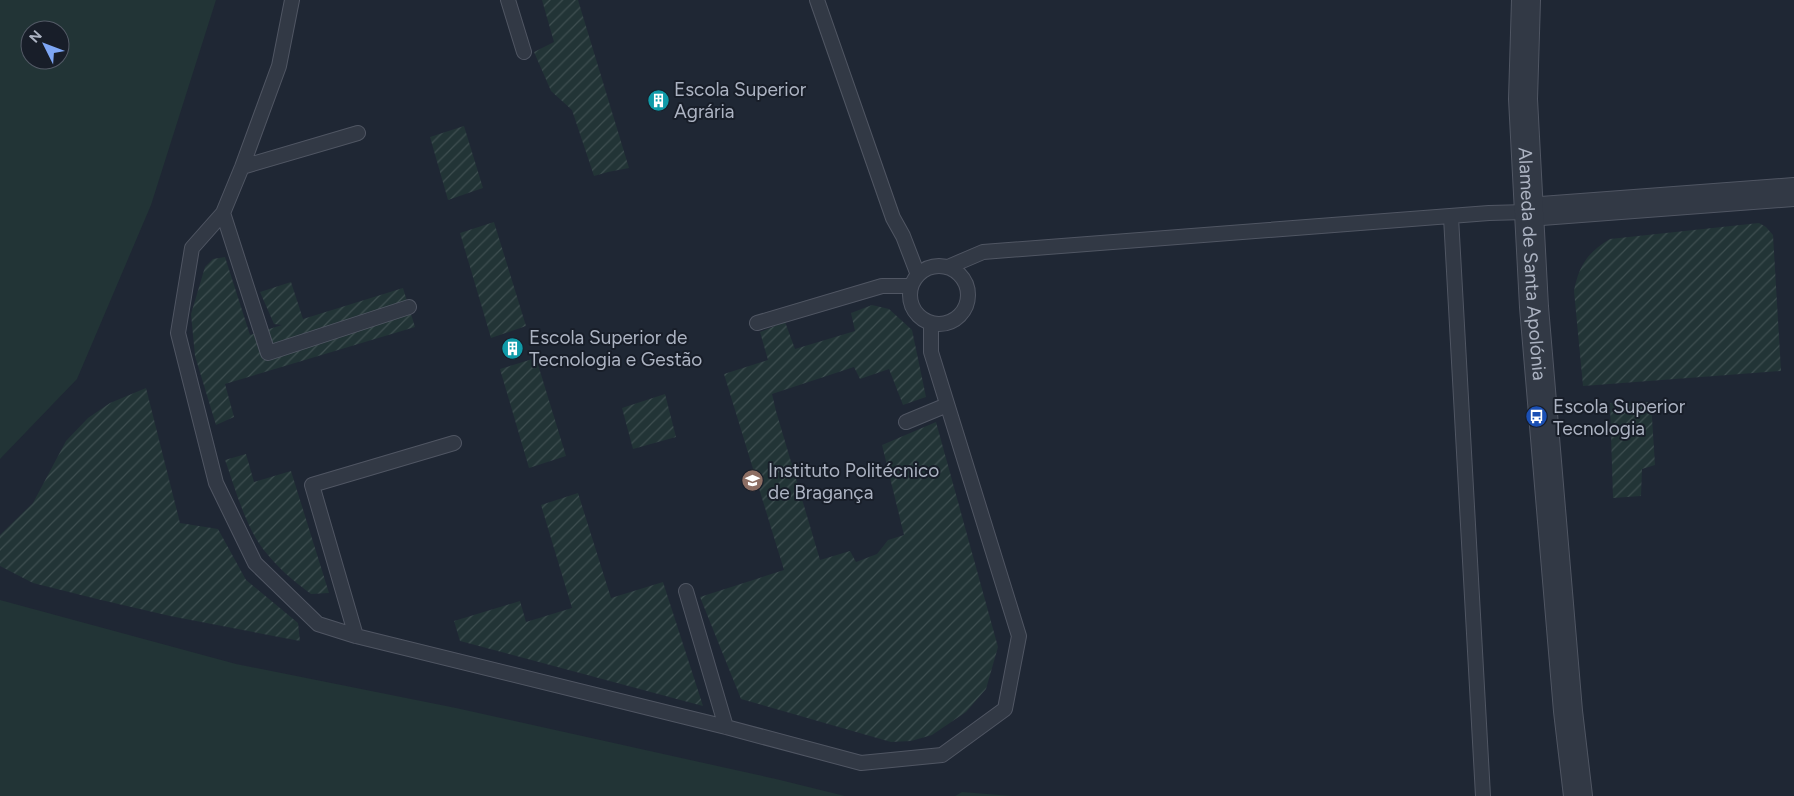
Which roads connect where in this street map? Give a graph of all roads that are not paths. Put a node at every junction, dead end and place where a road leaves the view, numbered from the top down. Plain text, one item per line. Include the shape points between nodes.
1 (292, 0) edge
2 (508, 0) edge
3 (1526, 0) edge
4 (818, 1) edge
5 (524, 52) dead end
6 (358, 133) dead end
7 (242, 167) junction
8 (1794, 192) edge
9 (1528, 212) junction
10 (223, 213) junction
11 (1451, 217) junction
12 (948, 266) junction
13 (914, 281) junction
14 (409, 307) dead end
15 (757, 323) dead end
16 (930, 323) junction
17 (947, 405) junction
18 (906, 422) dead end
19 (454, 443) dead end
20 (686, 591) dead end
21 (356, 636) junction
22 (726, 727) junction
23 (1483, 796) edge
24 (1578, 796) edge

1 - 7 lane via 279,66
2 - 5 lane
3 - 9 street, Alameda de Santa Apolónia via 1523,99
4 - 13 lane via 892,218 903,236
6 - 7 lane
7 - 10 lane
8 - 9 street
9 - 11 lane
9 - 24 street, Alameda de Santa Apolónia
10 - 14 lane via 268,353
10 - 21 lane via 192,248 178,333 216,483 255,563 318,624
11 - 12 lane via 984,252
11 - 23 lane
12 - 13 lane via 930,267
12 - 16 lane via 963,277 967,285 967,304 957,319 940,325
13 - 15 lane via 882,286 819,308
13 - 16 lane via 909,296 915,313
16 - 17 lane via 931,352
17 - 18 lane
17 - 22 lane via 1019,636 1005,709 942,755 861,763
19 - 21 lane via 312,485
20 - 22 lane
21 - 22 lane

